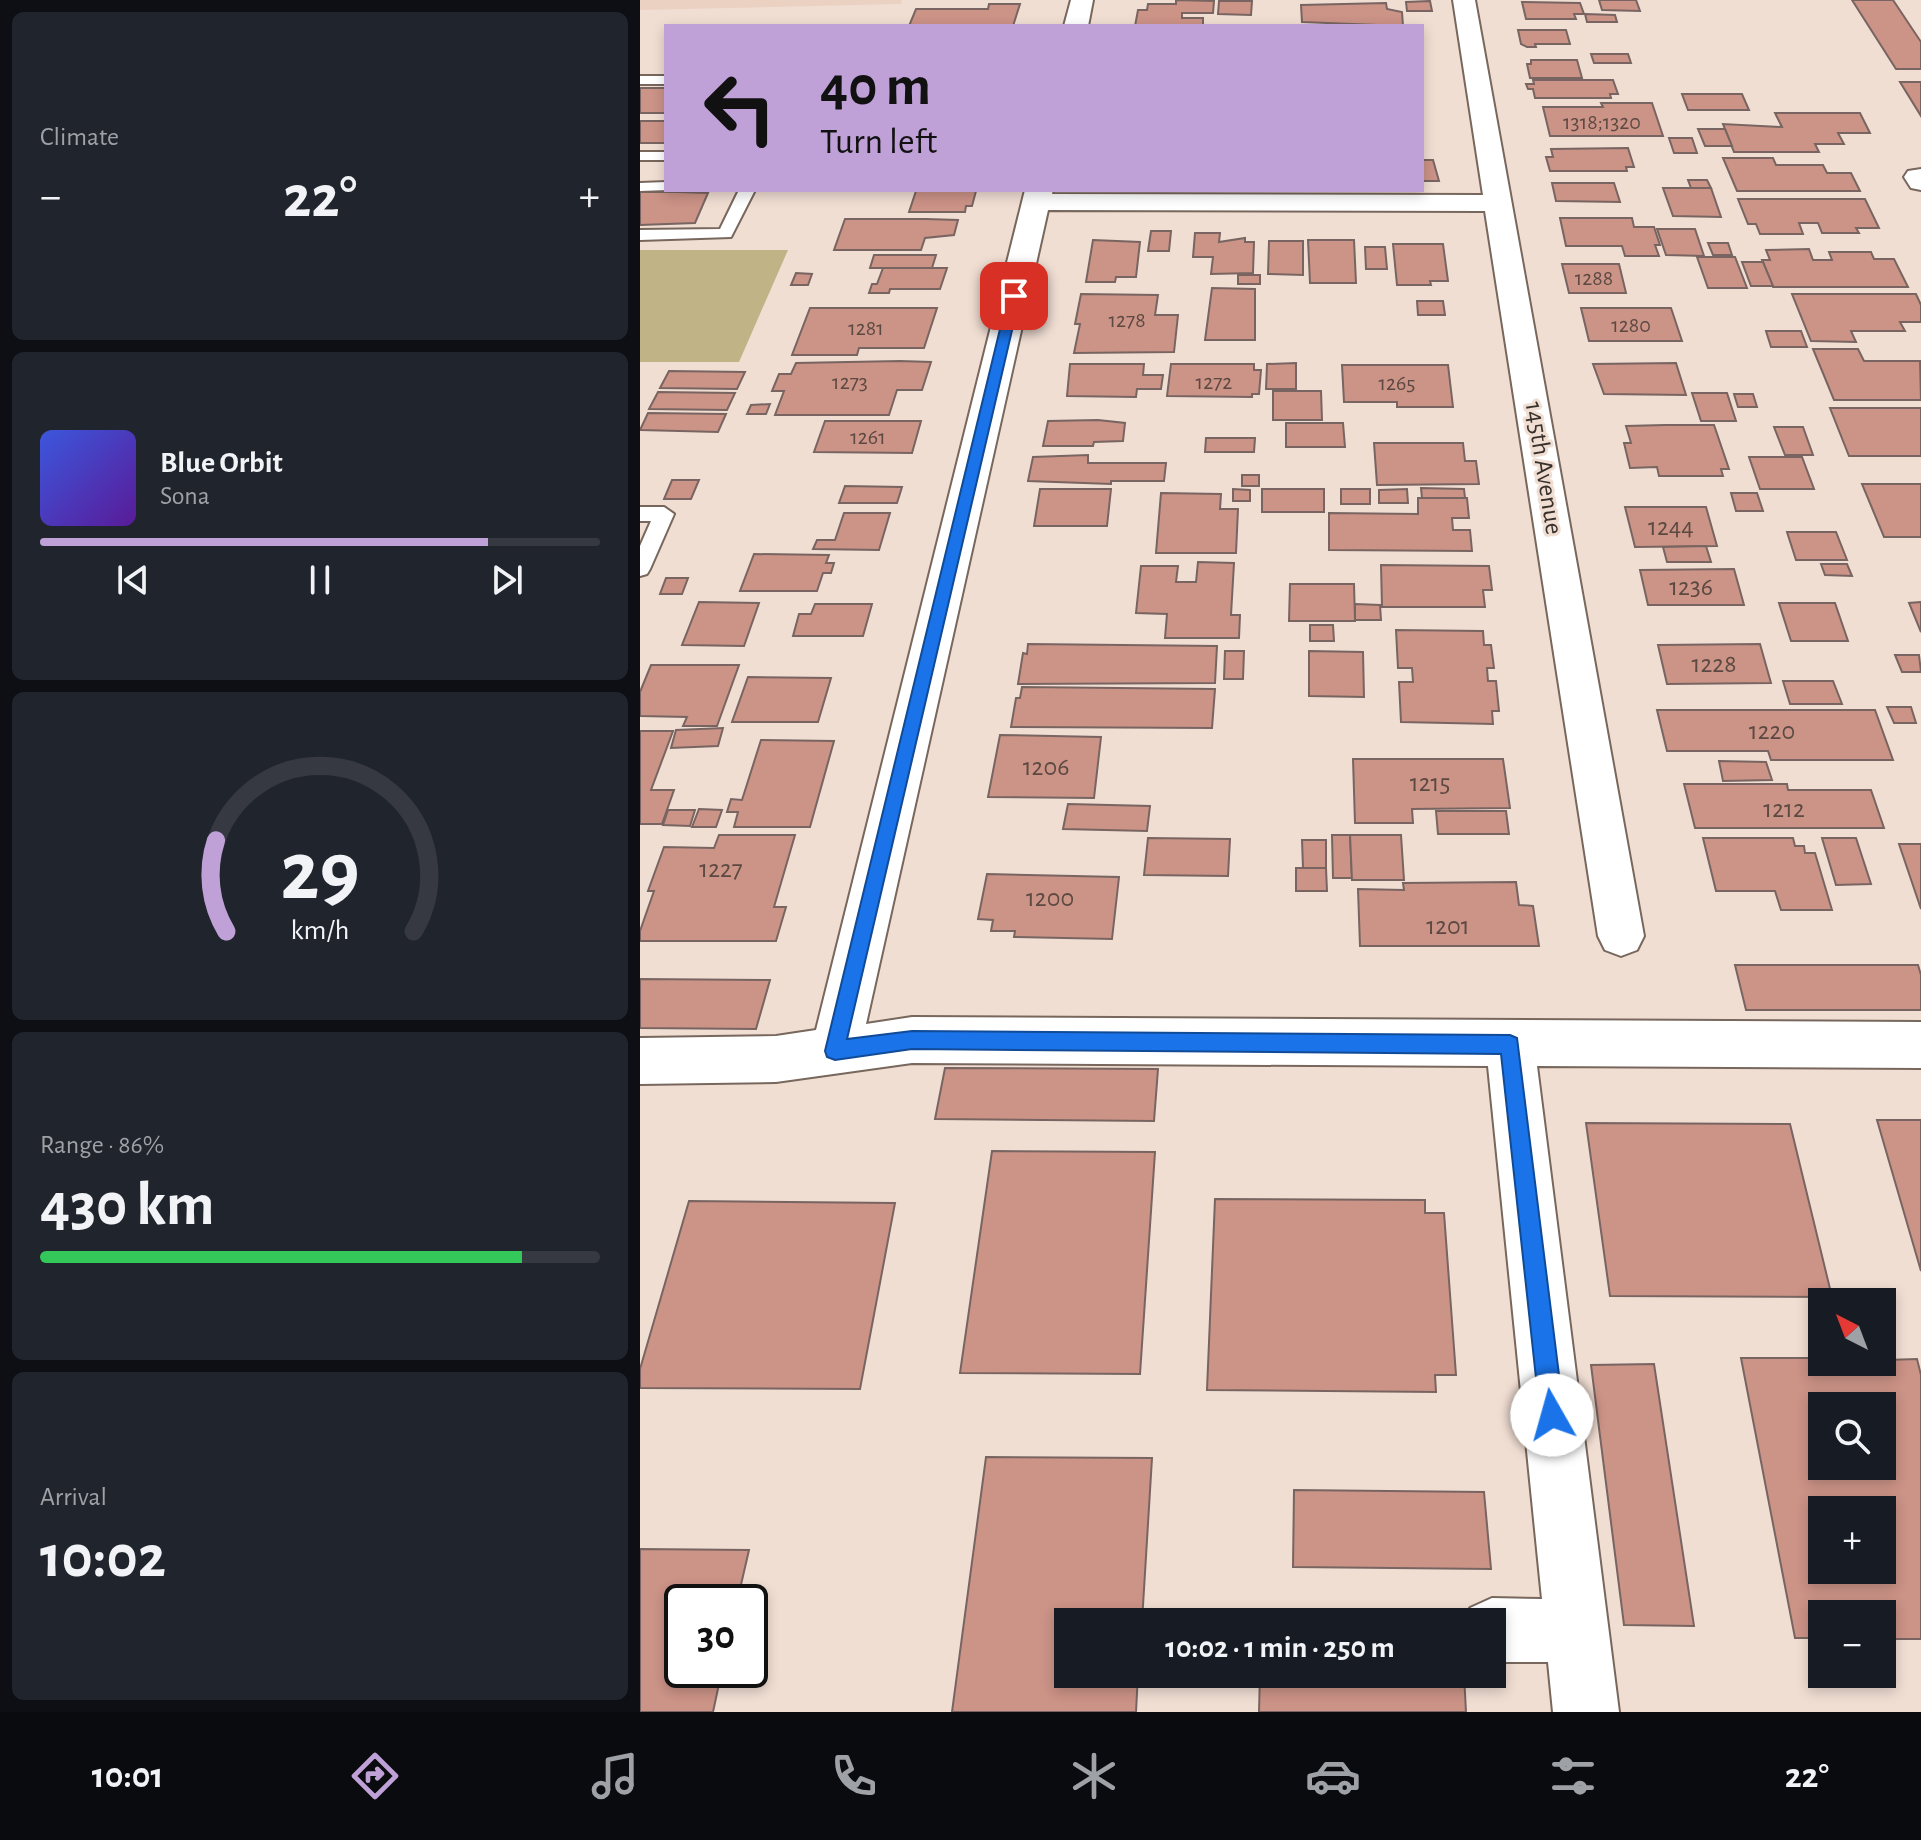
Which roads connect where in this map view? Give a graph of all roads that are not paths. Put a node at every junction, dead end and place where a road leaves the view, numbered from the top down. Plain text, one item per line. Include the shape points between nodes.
1 (1082, 0) edge
2 (1464, 0) edge
3 (1076, 24) edge
4 (640, 80) edge
5 (664, 80) edge
6 (640, 156) edge
7 (664, 156) edge
8 (664, 186) edge
9 (640, 187) edge
10 (746, 192) edge
11 (1038, 196) edge
12 (1499, 203) junction
13 (640, 235) edge
14 (640, 514) edge
15 (640, 569) edge
16 (1621, 936) dead end
17 (1510, 1045) junction
18 (1921, 1045) edge
19 (835, 1051) junction
20 (640, 1061) edge
21 (1506, 1630) edge
22 (1576, 1631) junction
23 (1586, 1712) edge

1 - 3 street
2 - 12 street, 145th Avenue
4 - 5 lane
6 - 7 lane
8 - 9 lane
10 - 13 lane via 725,234
11 - 12 street
11 - 19 street
12 - 16 street, 145th Avenue
14 - 15 lane via 664,514
17 - 18 street
17 - 19 street via 912,1040
17 - 22 street
19 - 20 street via 776,1059
21 - 22 street
22 - 23 street

